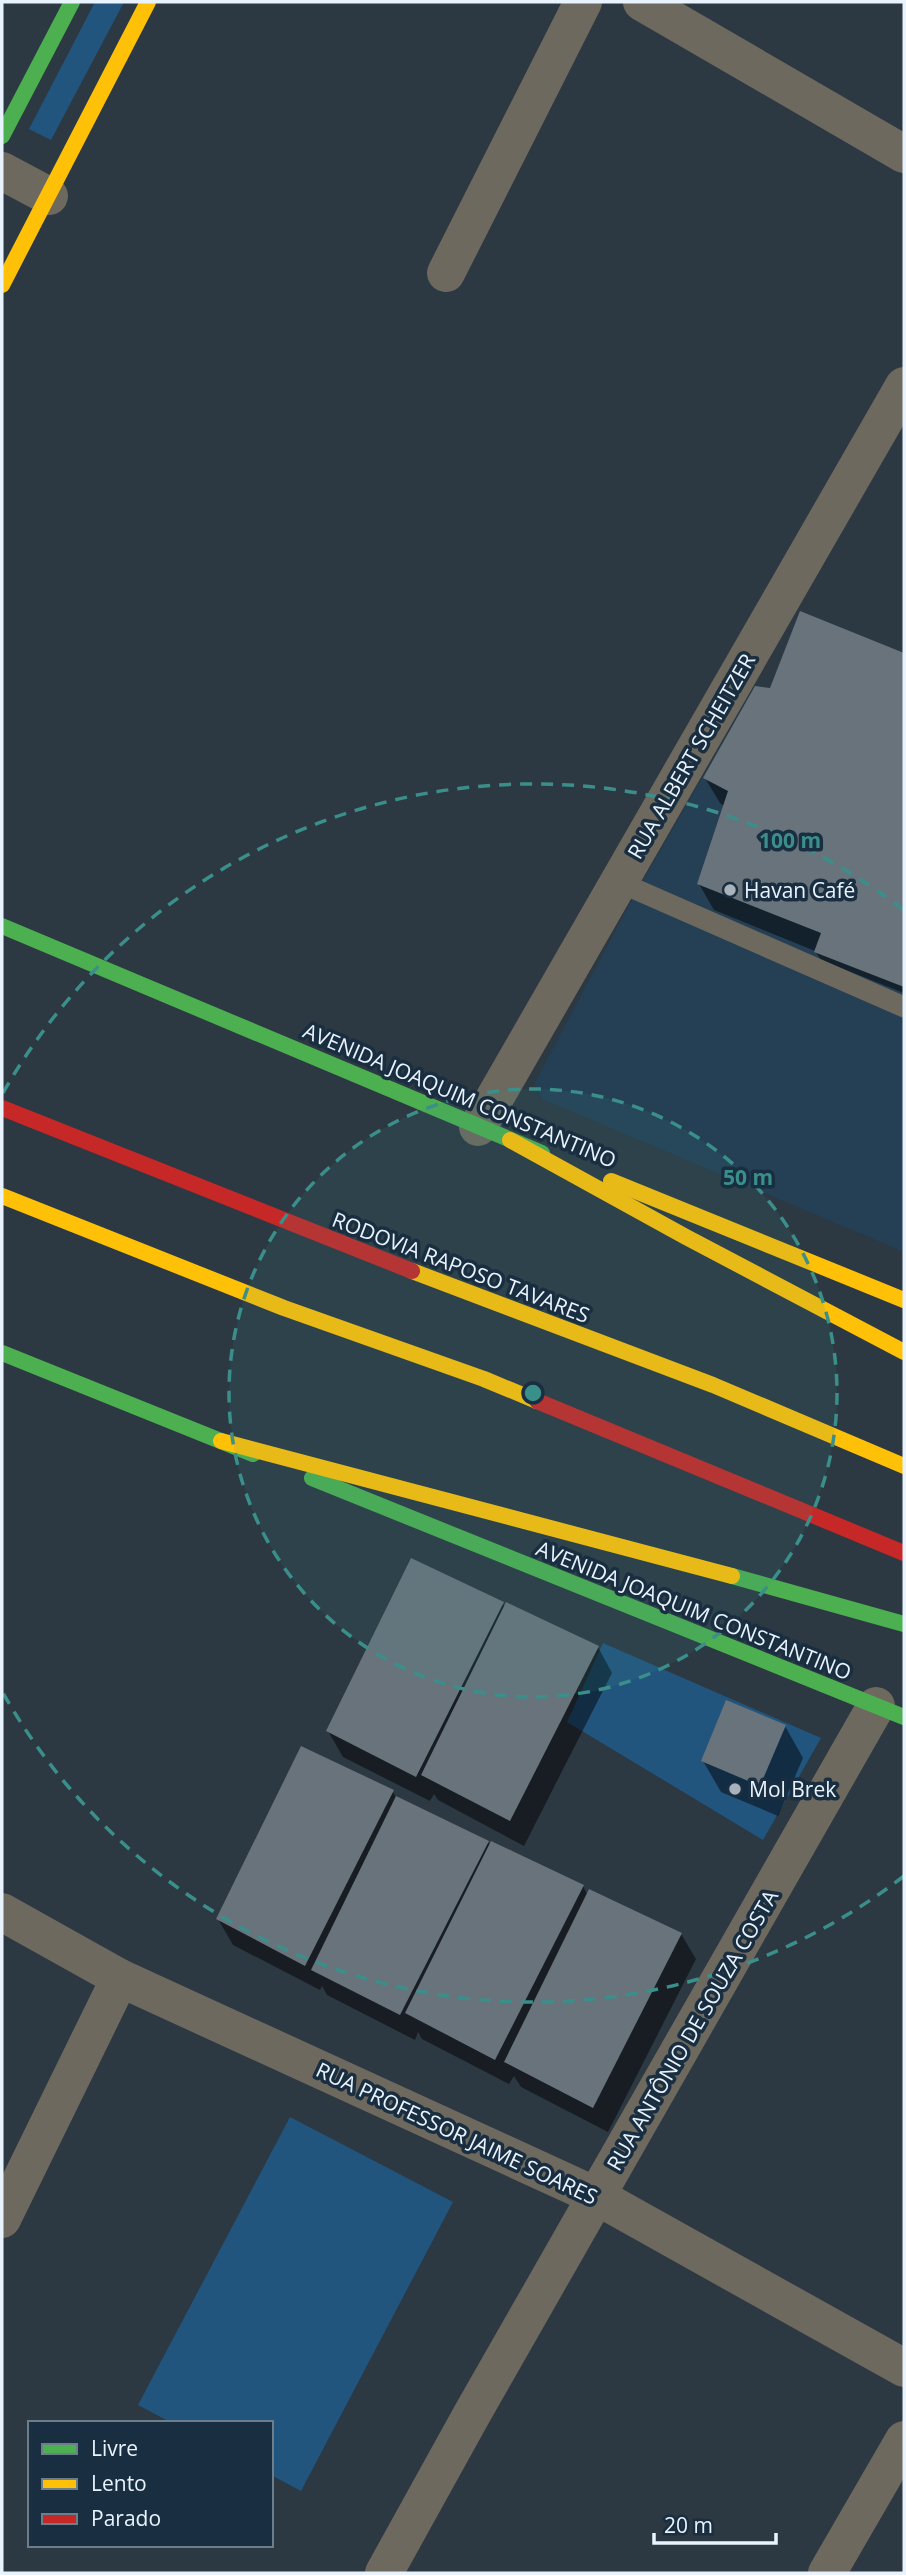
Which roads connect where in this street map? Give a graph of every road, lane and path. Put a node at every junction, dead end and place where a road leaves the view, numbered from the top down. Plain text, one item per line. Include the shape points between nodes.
1 (72, 2) edge
2 (148, 2) edge
3 (583, 2) edge
4 (642, 2) edge
5 (2, 136) edge
6 (904, 154) edge
7 (2, 171) edge
8 (49, 195) junction
9 (446, 273) dead end
10 (2, 285) edge
11 (904, 386) edge
12 (619, 882) junction
13 (2, 926) edge
14 (904, 1007) edge
15 (2, 1108) edge
16 (494, 1133) junction
17 (2, 1196) edge
18 (904, 1300) edge
19 (904, 1352) edge
20 (2, 1353) edge
21 (221, 1441) junction
22 (904, 1466) edge
23 (904, 1553) edge
24 (904, 1624) edge
25 (890, 1712) edge
26 (2, 1912) edge
27 (120, 1978) junction
28 (598, 2197) junction
29 (2, 2220) edge
30 (904, 2368) edge
31 (904, 2440) edge
32 (384, 2573) edge
33 (827, 2573) edge

1 - 5 main road
2 - 8 main road
3 - 9 street
4 - 6 street
7 - 8 street
8 - 10 main road
11 - 12 street, RUA ALBERT SCHEITZER
12 - 14 lane
12 - 16 street, RUA ALBERT SCHEITZER
13 - 16 main road, AVENIDA JOAQUIM CONSTANTINO
15 - 22 main road, RODOVIA RAPOSO TAVARES via 712,1385
16 - 18 main road, AVENIDA JOAQUIM CONSTANTINO
16 - 19 main road
17 - 23 main road via 284,1308 484,1379
20 - 21 main road, AVENIDA JOAQUIM CONSTANTINO
21 - 24 main road
21 - 25 main road, AVENIDA JOAQUIM CONSTANTINO
25 - 28 street, RUA ANTÔNIO DE SOUZA COSTA
26 - 27 street, RUA PROFESSOR JAIME SOARES
27 - 28 street, RUA PROFESSOR JAIME SOARES
27 - 29 street
28 - 30 street, RUA PROFESSOR JAIME SOARES
28 - 32 street, RUA ANTÔNIO DE SOUZA COSTA
31 - 33 street

